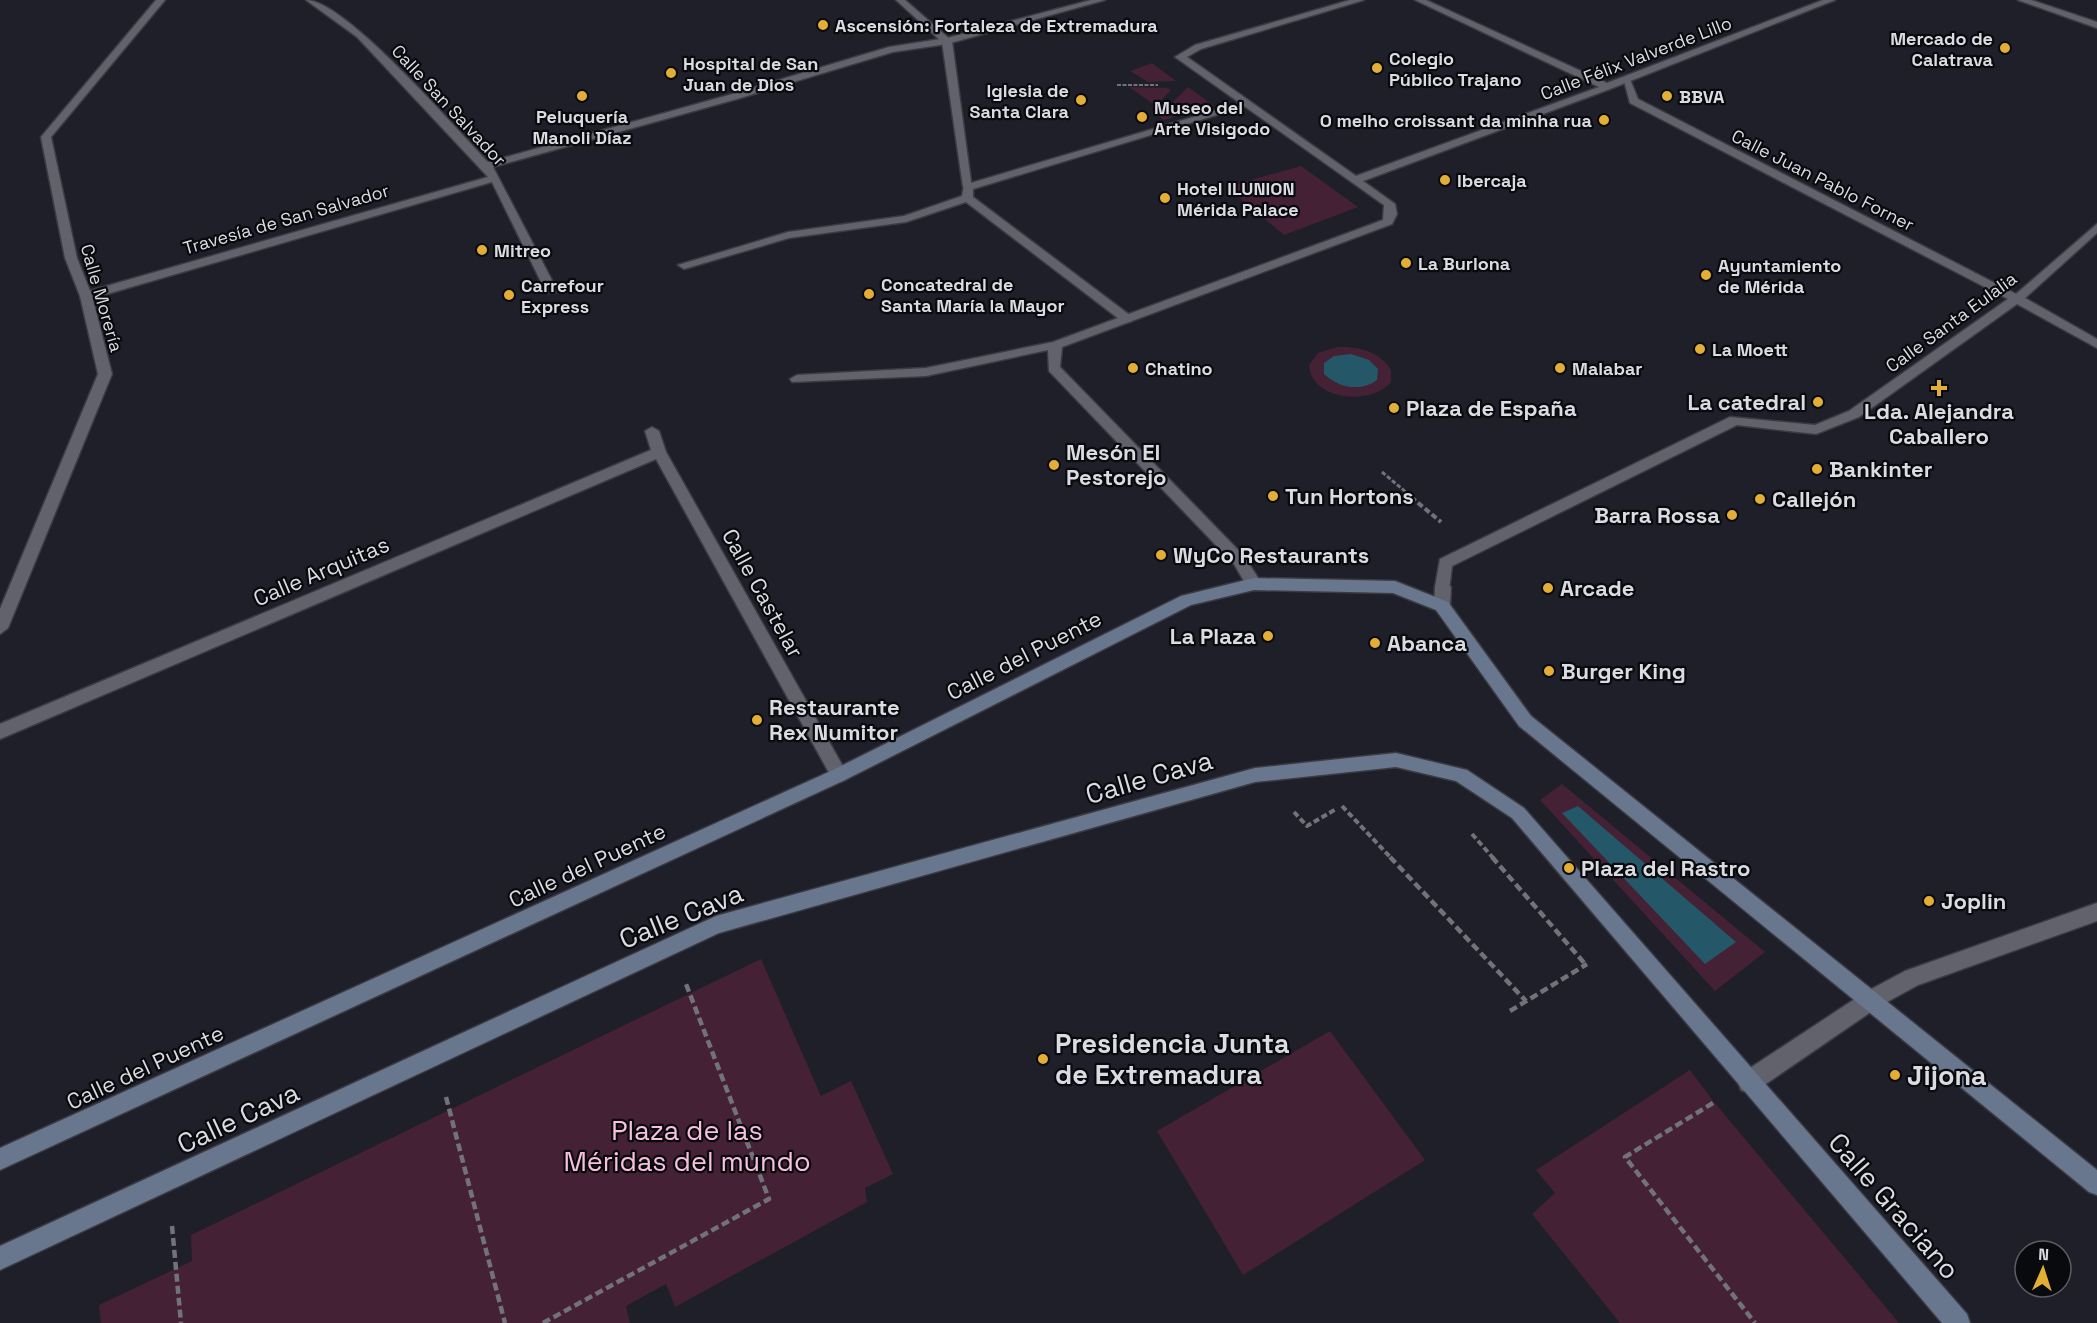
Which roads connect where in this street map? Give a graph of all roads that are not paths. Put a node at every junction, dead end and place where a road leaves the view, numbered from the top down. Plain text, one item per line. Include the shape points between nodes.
1 (161, 0) edge
2 (310, 0) edge
3 (900, 0) edge
4 (1101, 0) edge
5 (1360, 0) edge
6 (1419, 0) edge
7 (1831, 0) edge
8 (2022, 0) edge
9 (2097, 25) edge
10 (947, 40) junction
11 (1626, 80) junction
12 (1607, 87) junction
13 (1248, 104) junction
14 (486, 166) junction
15 (495, 178) junction
16 (1355, 180) junction
17 (967, 192) junction
18 (2097, 227) edge
19 (684, 265) dead end
20 (551, 290) dead end
21 (86, 296) junction
22 (2017, 299) junction
23 (1127, 319) junction
24 (2097, 344) edge
25 (1056, 345) junction
26 (797, 380) dead end
27 (652, 431) dead end
28 (659, 452) junction
29 (1254, 584) junction
30 (1442, 606) junction
31 (0, 628) edge
32 (0, 732) edge
33 (839, 775) junction
34 (2097, 912) edge
35 (1871, 1000) junction
36 (1749, 1082) junction
37 (0, 1159) edge
38 (2097, 1184) edge
39 (0, 1258) edge
40 (1958, 1323) edge

1 - 21 street, Calle Morería via 46,137 71,258
2 - 14 street, Calle San Salvador via 360,35
3 - 10 street
4 - 10 street
5 - 13 street via 1198,47 1180,57
6 - 12 street
7 - 11 street, Calle Félix Valverde Lillo
8 - 9 street
10 - 14 street via 892,49
10 - 17 street
11 - 12 street, Calle Félix Valverde Lillo
11 - 22 street, Calle Juan Pablo Forner via 1634,101
12 - 16 street, Calle Félix Valverde Lillo
13 - 16 street
13 - 17 street
14 - 15 street, Calle San Salvador
15 - 20 street, Calle San Salvador
15 - 21 street, Travesía de San Salvador
16 - 23 street via 1389,204 1388,222
17 - 19 street via 906,219 788,235
17 - 23 street
18 - 22 street, Calle Santa Eulalia
21 - 31 street, Calle Morería via 105,374
22 - 24 street, Calle Juan Pablo Forner
22 - 30 street, Calle Santa Eulalia via 1854,414 1816,430 1735,420 1445,563
23 - 25 street
25 - 26 street via 926,372
25 - 29 street via 1054,368 1239,560
27 - 28 street, Calle Castelar
28 - 32 street, Calle Arquitas
28 - 33 street, Calle Castelar
29 - 30 main road via 1395,586
29 - 33 main road, Calle del Puente via 1187,600
30 - 35 main road via 1525,721
33 - 37 main road, Calle del Puente
34 - 35 street via 1912,978
35 - 36 street
35 - 38 main road
36 - 39 main road, Calle Cava via 1518,813 1461,775 1396,760 1255,775 716,925
36 - 40 main road, Calle Graciano

